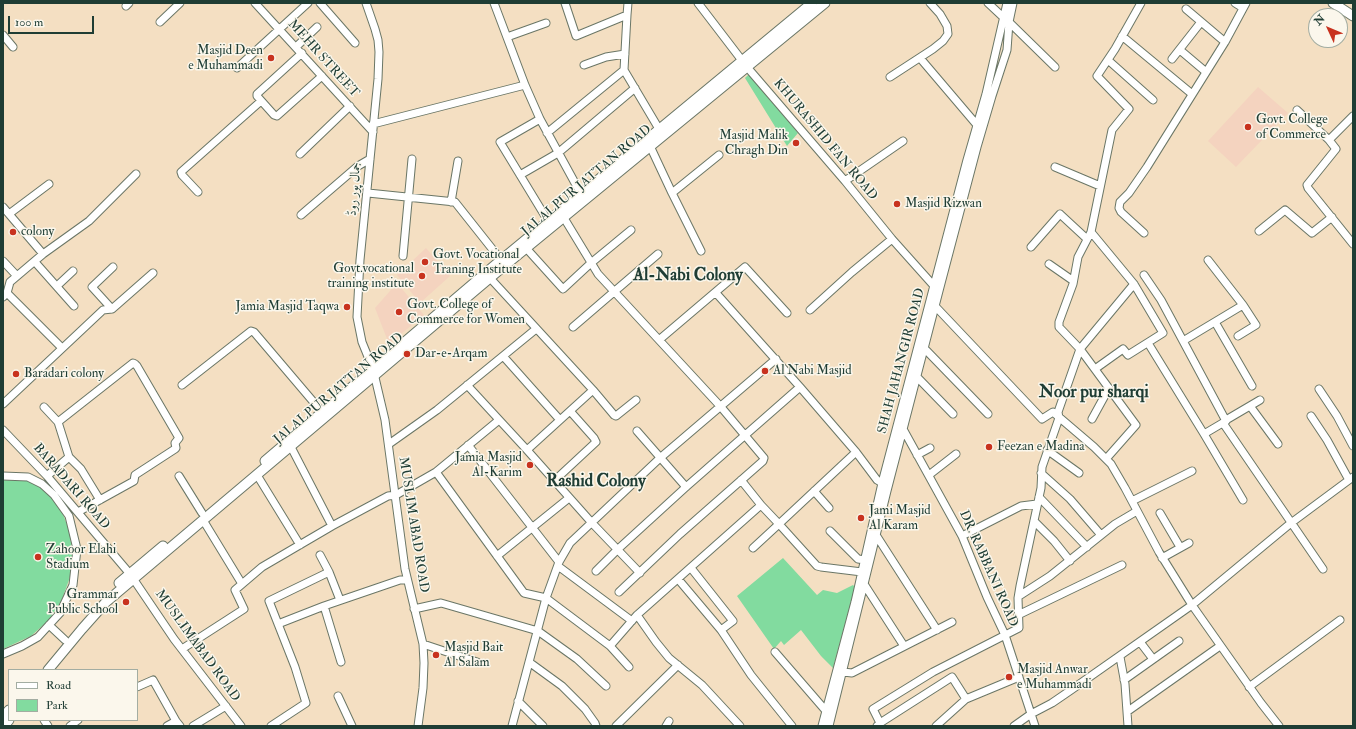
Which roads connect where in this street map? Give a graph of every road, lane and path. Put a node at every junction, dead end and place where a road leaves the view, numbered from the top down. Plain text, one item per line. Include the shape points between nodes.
1 (180, 3) edge
2 (255, 3) edge
3 (308, 3) edge
4 (366, 3) edge
5 (494, 3) edge
6 (565, 3) edge
7 (628, 3) edge
8 (698, 3) edge
9 (812, 3) edge
10 (824, 3) edge
11 (930, 3) edge
12 (988, 3) edge
13 (1007, 3) edge
14 (1013, 3) edge
15 (1141, 3) edge
16 (1235, 3) edge
17 (1332, 3) edge
18 (324, 4) edge
19 (1244, 6) edge
20 (1186, 9) dead end
21 (627, 15) junction
22 (1353, 16) edge
23 (1007, 20) junction
24 (160, 22) dead end
25 (1201, 22) junction
26 (546, 23) dead end
27 (317, 27) dead end
28 (279, 29) junction
29 (3, 35) edge
30 (1122, 36) junction
31 (507, 37) junction
32 (355, 42) dead end
33 (1225, 42) junction
34 (13, 47) dead end
35 (296, 47) junction
36 (1180, 50) junction
37 (302, 53) junction
38 (625, 54) junction
39 (920, 58) junction
40 (1108, 60) junction
41 (1172, 60) dead end
42 (745, 63) junction
43 (584, 65) dead end
44 (237, 68) dead end
45 (1055, 68) dead end
46 (624, 70) junction
47 (1206, 72) junction
48 (322, 76) junction
49 (890, 77) dead end
50 (525, 85) junction
51 (634, 88) junction
52 (1192, 94) junction
53 (704, 97) junction
54 (1153, 100) dead end
55 (261, 101) junction
56 (350, 106) junction
57 (1297, 110) dead end
58 (1353, 116) edge
59 (540, 119) junction
60 (980, 126) junction
61 (373, 128) junction
62 (658, 129) junction
63 (547, 133) junction
64 (1329, 140) junction
65 (903, 141) dead end
66 (650, 146) junction
67 (558, 152) junction
68 (300, 154) dead end
69 (719, 156) dead end
70 (370, 159) junction
71 (412, 159) dead end
72 (458, 162) dead end
73 (1055, 167) dead end
74 (136, 174) dead end
75 (520, 175) junction
76 (845, 181) junction
77 (49, 184) dead end
78 (1100, 186) junction
79 (198, 192) dead end
80 (368, 193) junction
81 (672, 193) junction
82 (581, 194) junction
83 (408, 197) junction
84 (451, 202) junction
85 (575, 204) junction
86 (3, 207) edge
87 (9, 214) junction
88 (301, 215) dead end
89 (1332, 217) junction
90 (564, 218) junction
91 (548, 221) junction
92 (631, 230) dead end
93 (1259, 231) dead end
94 (1144, 233) dead end
95 (1089, 235) junction
96 (892, 239) junction
97 (1353, 244) edge
98 (1031, 247) dead end
99 (526, 248) junction
100 (701, 251) dead end
101 (43, 254) junction
102 (658, 254) dead end
103 (403, 256) dead end
104 (1208, 260) dead end
105 (3, 261) edge
106 (35, 262) junction
107 (591, 263) junction
108 (1049, 264) dead end
109 (498, 266) junction
110 (113, 267) dead end
111 (73, 272) dead end
112 (153, 273) dead end
113 (1144, 274) dead end
114 (17, 276) junction
115 (490, 278) junction
116 (1072, 280) junction
117 (1134, 284) junction
118 (56, 286) junction
119 (937, 286) junction
120 (614, 291) junction
121 (716, 293) junction
122 (5, 295) edge
123 (1243, 305) junction
124 (74, 306) dead end
125 (935, 306) junction
126 (112, 309) junction
127 (810, 310) dead end
128 (786, 313) dead end
129 (1215, 322) junction
130 (574, 327) dead end
131 (536, 329) junction
132 (1238, 336) dead end
133 (660, 340) junction
134 (1183, 341) junction
135 (1148, 343) junction
136 (62, 348) junction
137 (924, 348) junction
138 (1080, 349) junction
139 (503, 356) junction
140 (776, 359) junction
141 (1095, 369) junction
142 (374, 373) junction
143 (917, 377) junction
144 (182, 385) dead end
145 (467, 385) junction
146 (1252, 386) dead end
147 (800, 387) junction
148 (1109, 388) junction
149 (1319, 389) dead end
150 (593, 390) junction
151 (636, 400) dead end
152 (1260, 400) dead end
153 (3, 404) edge
154 (1250, 406) junction
155 (44, 407) dead end
156 (721, 407) junction
157 (570, 411) junction
158 (322, 412) junction
159 (953, 414) dead end
160 (988, 414) dead end
161 (1311, 416) dead end
162 (1059, 418) junction
163 (1092, 419) dead end
164 (499, 420) junction
165 (560, 420) junction
166 (1224, 421) junction
167 (58, 422) junction
168 (903, 429) junction
169 (3, 430) edge
170 (637, 431) dead end
171 (1204, 434) junction
172 (745, 436) junction
173 (389, 444) junction
174 (1278, 444) dead end
175 (468, 445) junction
176 (1353, 446) edge
177 (291, 447) junction
178 (930, 448) dead end
179 (527, 450) junction
180 (1047, 450) junction
181 (856, 452) junction
182 (917, 454) junction
183 (956, 454) dead end
184 (69, 457) junction
185 (660, 458) junction
186 (1106, 459) junction
187 (1192, 471) dead end
188 (436, 472) junction
189 (1041, 473) junction
190 (1079, 473) dead end
191 (257, 475) junction
192 (929, 475) junction
193 (3, 476) edge
194 (47, 476) junction
195 (179, 476) dead end
196 (1351, 479) edge
197 (741, 480) junction
198 (554, 481) junction
199 (882, 483) junction
200 (686, 487) junction
201 (814, 491) junction
202 (231, 494) junction
203 (396, 495) junction
204 (569, 498) junction
205 (100, 500) junction
206 (1038, 500) junction
207 (1243, 500) dead end
208 (1132, 501) junction
209 (761, 505) junction
210 (829, 508) dead end
211 (1137, 511) junction
212 (78, 512) junction
213 (1160, 513) dead end
214 (203, 517) junction
215 (1034, 521) junction
216 (592, 523) junction
217 (1292, 523) junction
218 (779, 524) junction
219 (332, 526) junction
220 (532, 527) junction
221 (830, 530) dead end
222 (876, 535) junction
223 (1101, 535) junction
224 (962, 536) junction
225 (1189, 543) dead end
226 (300, 545) junction
227 (1087, 547) junction
228 (1180, 547) junction
229 (753, 548) dead end
230 (618, 550) junction
231 (320, 555) dead end
232 (497, 556) junction
233 (1162, 558) junction
234 (865, 560) junction
235 (1070, 561) junction
236 (558, 564) junction
237 (1122, 565) dead end
238 (691, 568) junction
239 (1322, 569) dead end
240 (596, 571) dead end
241 (329, 572) junction
242 (862, 572) junction
243 (640, 573) junction
244 (132, 576) junction
245 (678, 579) junction
246 (407, 580) junction
247 (242, 584) junction
248 (864, 584) junction
249 (619, 592) dead end
250 (1019, 596) junction
251 (546, 598) junction
252 (340, 600) junction
253 (1192, 605) junction
254 (324, 606) junction
255 (414, 609) junction
256 (1018, 615) junction
257 (635, 618) junction
258 (1340, 620) dead end
259 (952, 622) dead end
260 (278, 624) junction
261 (49, 625) junction
262 (721, 630) junction
263 (937, 630) junction
264 (538, 631) junction
265 (1005, 635) junction
266 (65, 640) junction
267 (1179, 641) dead end
268 (1140, 642) junction
269 (423, 644) junction
270 (610, 646) junction
271 (904, 646) junction
272 (1220, 646) junction
273 (182, 650) junction
274 (775, 652) dead end
275 (3, 654) edge
276 (1120, 657) junction
277 (1153, 660) junction
278 (341, 662) dead end
279 (477, 662) dead end
280 (529, 662) junction
281 (678, 665) junction
282 (629, 667) dead end
283 (42, 669) edge
284 (49, 669) edge
285 (843, 672) junction
286 (1020, 677) junction
287 (1124, 680) junction
288 (606, 686) dead end
289 (138, 687) edge
290 (1249, 687) junction
291 (338, 696) dead end
292 (966, 699) junction
293 (518, 701) junction
294 (226, 706) junction
295 (1128, 711) junction
296 (826, 712) junction
297 (1031, 714) junction
298 (178, 724) edge
299 (878, 725) edge
300 (167, 726) edge
301 (193, 726) edge
302 (241, 726) edge
303 (271, 726) edge
304 (352, 726) edge
305 (418, 726) edge
306 (512, 726) edge
307 (543, 726) edge
308 (596, 726) edge
309 (616, 726) edge
310 (740, 726) edge
311 (792, 726) edge
312 (822, 726) edge
313 (829, 726) edge
314 (936, 726) edge
315 (1014, 726) edge
316 (1035, 726) edge
317 (1128, 726) edge
318 (1279, 726) edge

1 - 24 street
2 - 28 street, MEHR STREET
3 - 28 street
4 - 61 street, جمال پور روڈ via 375,28 379,52
5 - 31 street
6 - 21 street via 576,36
7 - 21 street
8 - 42 street, KHURASHID FAN ROAD
9 - 42 main road, JALALPUR JATTAN ROAD
10 - 42 main road, JALALPUR JATTAN ROAD
11 - 39 street via 947,26 948,34 943,41
12 - 23 street
13 - 23 street
14 - 23 street
15 - 30 street
16 - 19 street
17 - 22 main road
18 - 32 street
19 - 33 street
20 - 25 street
21 - 38 street
23 - 45 street
23 - 60 street via 1007,50
25 - 33 street
25 - 36 street
26 - 31 street
27 - 35 street
28 - 35 street, MEHR STREET
28 - 44 street
29 - 34 street
30 - 40 street
30 - 52 street
31 - 50 street
33 - 47 street
35 - 37 street, MEHR STREET
36 - 41 street
36 - 47 street
37 - 48 street, MEHR STREET
37 - 55 street via 257,94
38 - 43 street via 606,57
38 - 46 street
39 - 49 street
39 - 60 street
40 - 54 street
40 - 78 street via 1097,78 1129,109 1112,130
42 - 53 main road, JALALPUR JATTAN ROAD
42 - 76 street, KHURASHID FAN ROAD
46 - 51 street
46 - 63 street
47 - 52 street
48 - 55 street via 277,116
48 - 56 street, MEHR STREET
50 - 59 street
50 - 61 street
51 - 62 street
51 - 67 street
52 - 94 street via 1147,167 1120,202 1121,212
53 - 62 main road, JALALPUR JATTAN ROAD
53 - 66 main road, JALALPUR JATTAN ROAD
55 - 79 street via 181,172
56 - 61 street, MEHR STREET
56 - 68 street
57 - 64 street
58 - 64 street
59 - 63 street
59 - 75 street via 500,142
60 - 119 street
61 - 70 street, جمال پور روڈ
62 - 82 main road, JALALPUR JATTAN ROAD
63 - 67 street
64 - 89 street via 1336,151 1307,185
65 - 76 street
66 - 81 street
66 - 85 main road, JALALPUR JATTAN ROAD
67 - 75 street
67 - 82 street
69 - 81 street
70 - 80 street, جمال پور روڈ
70 - 88 street via 358,166
71 - 83 street
72 - 84 street
73 - 78 street
74 - 101 street via 89,221
75 - 91 street
76 - 96 street, KHURASHID FAN ROAD
77 - 87 street
78 - 95 street
80 - 83 street
80 - 142 street, جمال پور روڈ via 360,260 357,318 362,342
81 - 100 street
82 - 85 main road, JALALPUR JATTAN ROAD
83 - 84 street
83 - 103 street
84 - 109 street via 455,202
85 - 90 main road, JALALPUR JATTAN ROAD
85 - 91 main road, JALALPUR JATTAN ROAD
86 - 87 street
87 - 101 street
89 - 93 street via 1312,233 1285,210
89 - 97 street
90 - 99 main road, JALALPUR JATTAN ROAD
90 - 107 street
91 - 109 main road, JALALPUR JATTAN ROAD
92 - 107 street
95 - 98 street via 1060,214
95 - 116 street via 1078,257
95 - 117 street
96 - 119 street, KHURASHID FAN ROAD
96 - 127 street
99 - 107 street via 563,289
99 - 109 main road, JALALPUR JATTAN ROAD
101 - 106 street
102 - 120 street
104 - 123 street
105 - 114 street
106 - 114 street
106 - 118 street
107 - 120 street
108 - 116 street
109 - 115 main road, JALALPUR JATTAN ROAD
109 - 142 main road, JALALPUR JATTAN ROAD
110 - 126 street via 92,286
111 - 118 street
112 - 126 street
113 - 134 street via 1162,300
114 - 122 street via 10,282
115 - 131 street
115 - 142 main road, JALALPUR JATTAN ROAD
116 - 138 street via 1059,327
117 - 135 street via 1163,333
117 - 138 street
118 - 124 street
119 - 125 street, SHAH JAHANGIR ROAD
119 - 199 street, SHAH JAHANGIR ROAD
120 - 130 street
120 - 133 street
121 - 128 street via 745,267
121 - 133 street
121 - 140 street
122 - 136 street
123 - 129 street
123 - 132 street via 1256,325
125 - 137 street, SHAH JAHANGIR ROAD
125 - 162 street via 1042,420 1052,412
126 - 136 street via 103,310
129 - 134 street
129 - 146 street
131 - 139 street
131 - 150 street
133 - 156 street
134 - 166 street
135 - 141 street via 1128,355 1123,349
135 - 171 street
136 - 153 street
137 - 143 street, SHAH JAHANGIR ROAD
137 - 160 street
138 - 141 street
138 - 162 street via 1058,412
139 - 145 street
139 - 165 street
140 - 147 street
140 - 156 street
141 - 148 street
142 - 158 main road, JALALPUR JATTAN ROAD
142 - 173 street, MUSLIM ABAD ROAD
142 - 177 main road, JALALPUR JATTAN ROAD
143 - 159 street
143 - 168 street, SHAH JAHANGIR ROAD
144 - 158 street via 252,331
145 - 164 street
145 - 173 street
147 - 172 street
147 - 181 street
148 - 163 street
148 - 186 street via 1136,424
149 - 176 street
150 - 151 street via 616,416
150 - 157 street
152 - 154 street
154 - 166 street
154 - 174 street
155 - 167 street
156 - 172 street
156 - 185 street
157 - 165 street
157 - 198 street via 596,442
158 - 202 main road, JALALPUR JATTAN ROAD
161 - 196 street
162 - 180 street
162 - 186 street
164 - 175 street
164 - 179 street
165 - 179 street
166 - 171 street
166 - 217 street
167 - 184 street
167 - 205 street via 133,363 179,438 175,443 175,449 135,475 134,481
168 - 182 street, DR. RABBANI ROAD
168 - 222 street, SHAH JAHANGIR ROAD
169 - 194 street, BARADARI ROAD
170 - 185 street
171 - 207 street
172 - 197 street via 764,458
172 - 200 street
173 - 203 street, MUSLIM ABAD ROAD
175 - 188 street
175 - 220 street
177 - 191 main road, JALALPUR JATTAN ROAD
177 - 219 street
178 - 182 street
179 - 198 street
180 - 189 street
180 - 190 street
181 - 199 street
181 - 201 street
182 - 192 street, DR. RABBANI ROAD
183 - 192 street
184 - 194 street
184 - 205 street via 81,469
185 - 200 street
185 - 216 street
186 - 208 street
187 - 208 street
188 - 203 street
188 - 232 street
189 - 206 street
189 - 223 street via 1070,499
191 - 202 main road, JALALPUR JATTAN ROAD
191 - 226 street
192 - 224 street, DR. RABBANI ROAD
193 - 261 street via 28,477 42,484 69,516 77,549 73,585 60,613
194 - 212 street, BARADARI ROAD
195 - 214 street
196 - 217 street
197 - 209 street
197 - 243 street
198 - 204 street
199 - 234 street, SHAH JAHANGIR ROAD
200 - 230 street
201 - 210 street
201 - 218 street
202 - 214 main road, JALALPUR JATTAN ROAD
203 - 219 street via 388,496
203 - 246 street, MUSLIM ABAD ROAD
204 - 216 street
204 - 220 street
205 - 212 street
206 - 215 street
206 - 224 street
206 - 227 street
208 - 211 street
209 - 218 street
209 - 238 street
211 - 223 street
211 - 233 street
212 - 244 street, BARADARI ROAD
213 - 228 street
214 - 244 main road, JALALPUR JATTAN ROAD
214 - 247 street
215 - 235 street
215 - 250 street
216 - 230 street
216 - 236 street via 570,543
217 - 239 street
217 - 253 street
218 - 229 street
218 - 242 street via 817,566
219 - 226 street
220 - 232 street
220 - 236 street
221 - 234 street via 858,559
222 - 248 street, SHAH JAHANGIR ROAD
222 - 263 street
223 - 227 street
224 - 265 street, DR. RABBANI ROAD
225 - 228 street
226 - 247 street via 262,567
227 - 235 street
228 - 233 street
230 - 240 street
230 - 243 street
231 - 241 street
232 - 251 street via 524,593
233 - 253 street
234 - 242 street, SHAH JAHANGIR ROAD
235 - 250 street
236 - 251 street
236 - 257 street
237 - 256 street
238 - 245 street
238 - 262 street via 733,621
241 - 252 street
241 - 260 street via 269,601
242 - 296 street, SHAH JAHANGIR ROAD
243 - 249 street
244 - 266 main road, JALALPUR JATTAN ROAD via 90,610
244 - 273 street, MUSLIMABAD ROAD
244 - 284 main road, JALALPUR JATTAN ROAD via 94,614
245 - 257 street
245 - 262 street
246 - 252 street via 400,580
246 - 255 street, MUSLIM ABAD ROAD
247 - 273 street via 235,590 244,609
248 - 271 street
248 - 285 street, SHAH JAHANGIR ROAD
250 - 256 street
251 - 264 street
251 - 270 street
252 - 254 street
253 - 268 street
253 - 272 street
254 - 260 street
254 - 278 street
255 - 264 street via 441,603
255 - 269 street, MUSLIM ABAD ROAD
256 - 265 street via 1019,628
257 - 270 street
257 - 281 street
258 - 290 street
259 - 263 street
260 - 303 street via 306,703
261 - 266 street
261 - 275 street via 38,637
262 - 311 street via 751,675
263 - 271 street
264 - 280 street
264 - 288 street via 578,659
265 - 286 street, DR. RABBANI ROAD
265 - 299 street via 934,672 873,709
266 - 283 main road, JALALPUR JATTAN ROAD
267 - 277 street
268 - 276 street
268 - 277 street
269 - 279 street
269 - 305 street, MUSLIM ABAD ROAD via 423,688
270 - 282 street
271 - 285 street via 852,673
272 - 290 street
272 - 295 street
273 - 294 street, MUSLIMABAD ROAD
274 - 296 street
276 - 287 street
276 - 297 street via 1052,703
277 - 287 street
280 - 293 street
280 - 308 street via 562,686 585,709
281 - 309 street
281 - 310 street via 702,685
285 - 313 street, SHAH JAHANGIR ROAD
286 - 292 street
286 - 297 street, DR. RABBANI ROAD
287 - 295 street
289 - 298 street via 153,680
290 - 318 street
291 - 304 street
292 - 299 street via 952,677
292 - 314 street
293 - 306 street
293 - 307 street
294 - 301 street
294 - 302 street, MUSLIMABAD ROAD
295 - 317 street
296 - 312 street, SHAH JAHANGIR ROAD
297 - 315 street
297 - 316 street, DR. RABBANI ROAD
298 - 300 street

